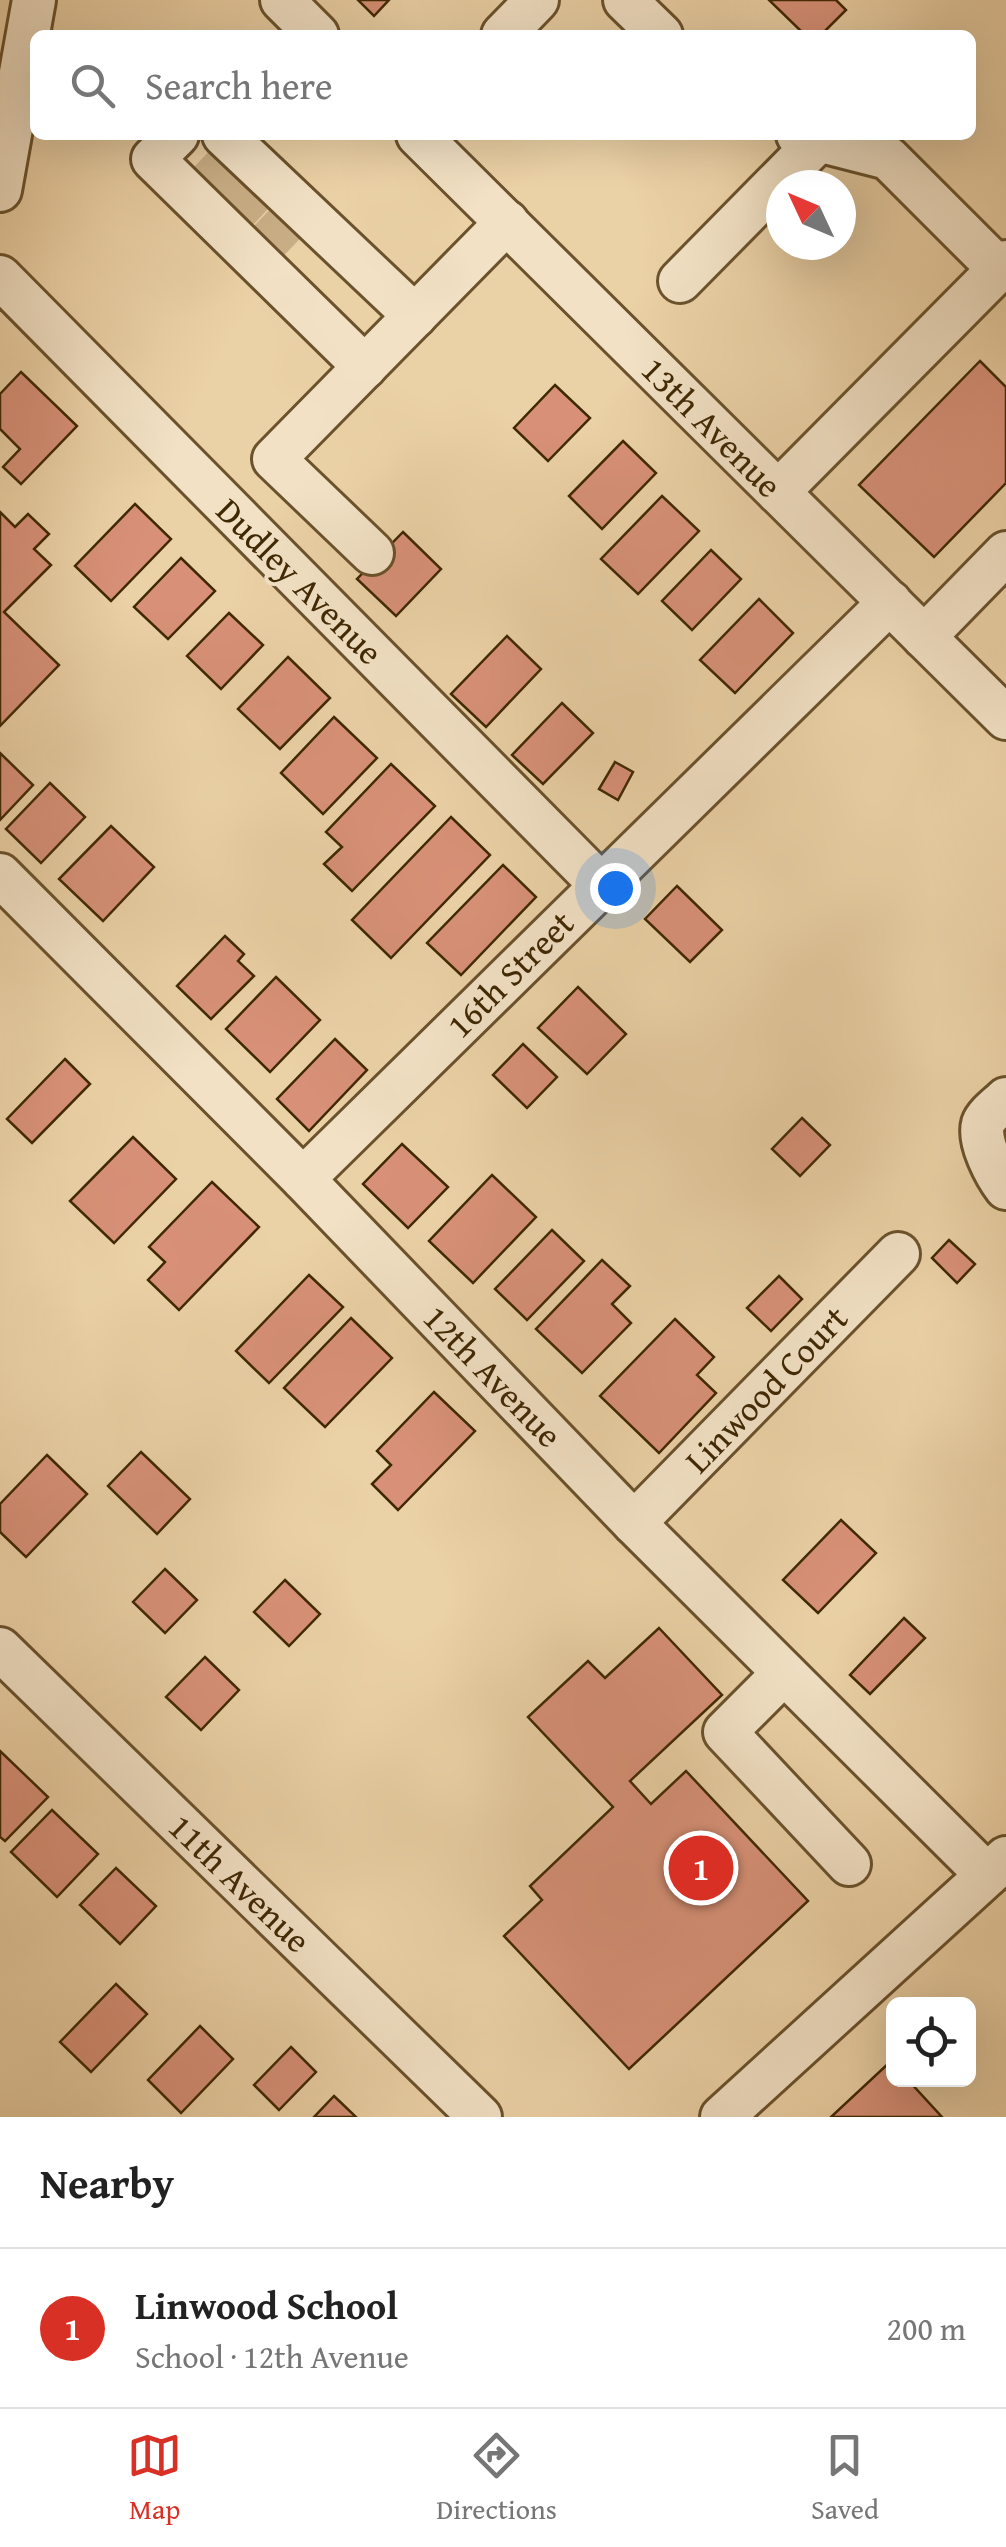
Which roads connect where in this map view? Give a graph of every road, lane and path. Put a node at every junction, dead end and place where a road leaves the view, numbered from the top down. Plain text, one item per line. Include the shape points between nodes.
1 (34, 0) edge
2 (282, 0) edge
3 (537, 0) edge
4 (625, 0) edge
5 (312, 30) edge
6 (508, 30) edge
7 (656, 30) edge
8 (172, 140) edge
9 (423, 140) edge
10 (806, 140) edge
11 (816, 140) edge
12 (229, 184) edge
13 (0, 190) edge
14 (507, 222) junction
15 (275, 234) junction
16 (1002, 266) edge
17 (0, 277) edge
18 (680, 281) dead end
19 (415, 316) junction
20 (365, 367) junction
21 (778, 492) junction
22 (372, 553) dead end
23 (1006, 553) edge
24 (890, 602) junction
25 (924, 637) junction
26 (1003, 709) edge
27 (0, 875) edge
28 (600, 884) junction
29 (1006, 1099) edge
30 (303, 1179) junction
31 (1006, 1188) edge
32 (898, 1254) dead end
33 (634, 1523) junction
34 (0, 1649) edge
35 (784, 1673) junction
36 (849, 1864) dead end
37 (996, 1867) edge
38 (480, 2117) edge
39 (722, 2117) edge

1 - 13 street
2 - 5 street
3 - 6 street
4 - 7 street
8 - 12 street via 153,160
9 - 14 street, 13th Avenue
10 - 18 street
11 - 16 street via 888,158
12 - 15 street
12 - 15 street
14 - 19 street
14 - 21 street, 13th Avenue
15 - 19 street
15 - 20 street
16 - 21 street
17 - 28 street, Dudley Avenue
19 - 20 street
20 - 22 street via 274,460
21 - 24 street, 13th Avenue
23 - 25 street
24 - 25 street, 13th Avenue
24 - 28 street, 16th Street
25 - 26 street, 13th Avenue
27 - 30 street, 12th Avenue
28 - 30 street, 16th Street
29 - 31 street via 982,1129
30 - 33 street, 12th Avenue
32 - 33 street, Linwood Court
33 - 35 street, 12th Avenue
34 - 38 street, 11th Avenue
35 - 36 street via 725,1732
35 - 37 street, 12th Avenue
37 - 39 street

